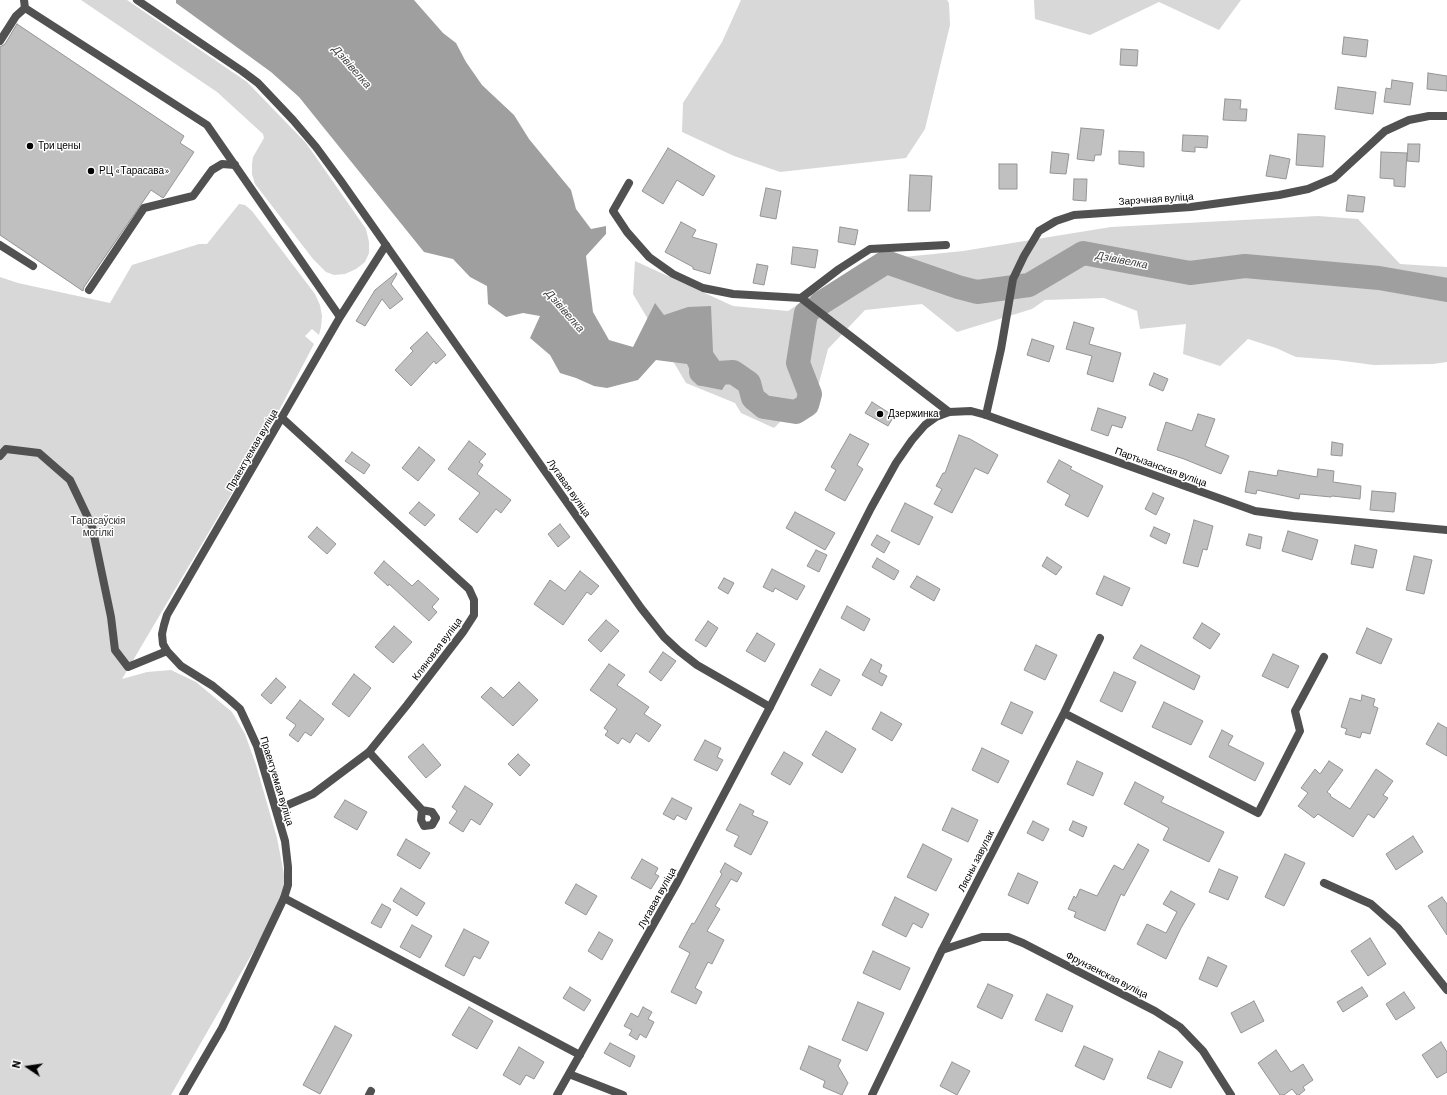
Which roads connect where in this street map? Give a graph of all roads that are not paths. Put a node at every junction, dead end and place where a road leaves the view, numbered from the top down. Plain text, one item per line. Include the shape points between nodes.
1 (137, 0) edge
2 (24, 4) edge
3 (0, 41) edge
4 (1447, 116) edge
5 (235, 165) junction
6 (629, 183) dead end
7 (0, 245) edge
8 (386, 245) junction
9 (946, 245) dead end
10 (32, 266) dead end
11 (89, 290) dead end
12 (801, 298) junction
13 (340, 317) junction
14 (949, 412) junction
15 (986, 415) junction
16 (282, 418) junction
17 (0, 456) edge
18 (896, 464) joint
19 (1447, 530) edge
20 (1100, 638) dead end
21 (167, 651) junction
22 (1324, 657) dead end
23 (770, 707) junction
24 (1064, 713) junction
25 (369, 752) junction
26 (276, 810) junction
27 (422, 810) dead end
28 (1324, 883) dead end
29 (284, 898) junction
30 (942, 950) junction
31 (1447, 990) edge
32 (580, 1055) junction
33 (569, 1074) junction
34 (183, 1095) edge
35 (557, 1095) edge
36 (623, 1095) edge
37 (872, 1095) edge
38 (1231, 1095) edge

1 - 8 street, Лугавая вуліца via 224,57 258,83 316,147
2 - 3 street
2 - 5 street via 207,125
4 - 15 street, Зарэчная вуліца via 1409,120 1386,131 1334,178 1308,188 1280,195 1191,207 1074,215 1056,221 1039,231 1013,279
5 - 11 street via 222,164 212,170 193,196 144,208
5 - 13 street
6 - 12 street via 613,211 649,257 673,274 702,288 733,294
7 - 10 street
8 - 13 street, Праектуемая вуліца
8 - 23 street, Лугавая вуліца via 640,608 679,651 697,665
9 - 12 street via 870,249
12 - 14 street
13 - 16 street, Праектуемая вуліца
14 - 15 street, Партызанская вуліца via 971,411
14 - 18 street, Партызанская вуліца via 925,425
15 - 19 street, Партызанская вуліца via 1255,511
16 - 21 street, Праектуемая вуліца via 167,615 162,634
16 - 25 street, Кляновая вуліца via 469,589 474,600 474,615 463,632
17 - 21 street via 6,449 39,452 70,480 92,526 111,617 115,650 128,667
18 - 23 street, Лугавая вуліца
20 - 24 street, Лясны завулак
21 - 26 street, Праектуемая вуліца via 181,666 240,709 257,746
22 - 24 street via 1295,711 1300,731 1258,813
23 - 32 street, Лугавая вуліца via 678,881
24 - 30 street, Лясны завулак
25 - 26 street, Кляновая вуліца via 313,794
25 - 27 street
26 - 29 street, Праектуемая вуліца via 285,841 288,867 288,885
28 - 31 street via 1371,904 1398,928
29 - 32 street
29 - 34 street, Праектуемая вуліца via 222,1028
30 - 37 street, Лясны завулак
30 - 38 street, Фрунзенская вуліца via 982,937 1008,937 1023,943 1155,1011 1180,1027 1203,1051
32 - 33 street, Лугавая вуліца
33 - 35 street, Лугавая вуліца
33 - 36 street

